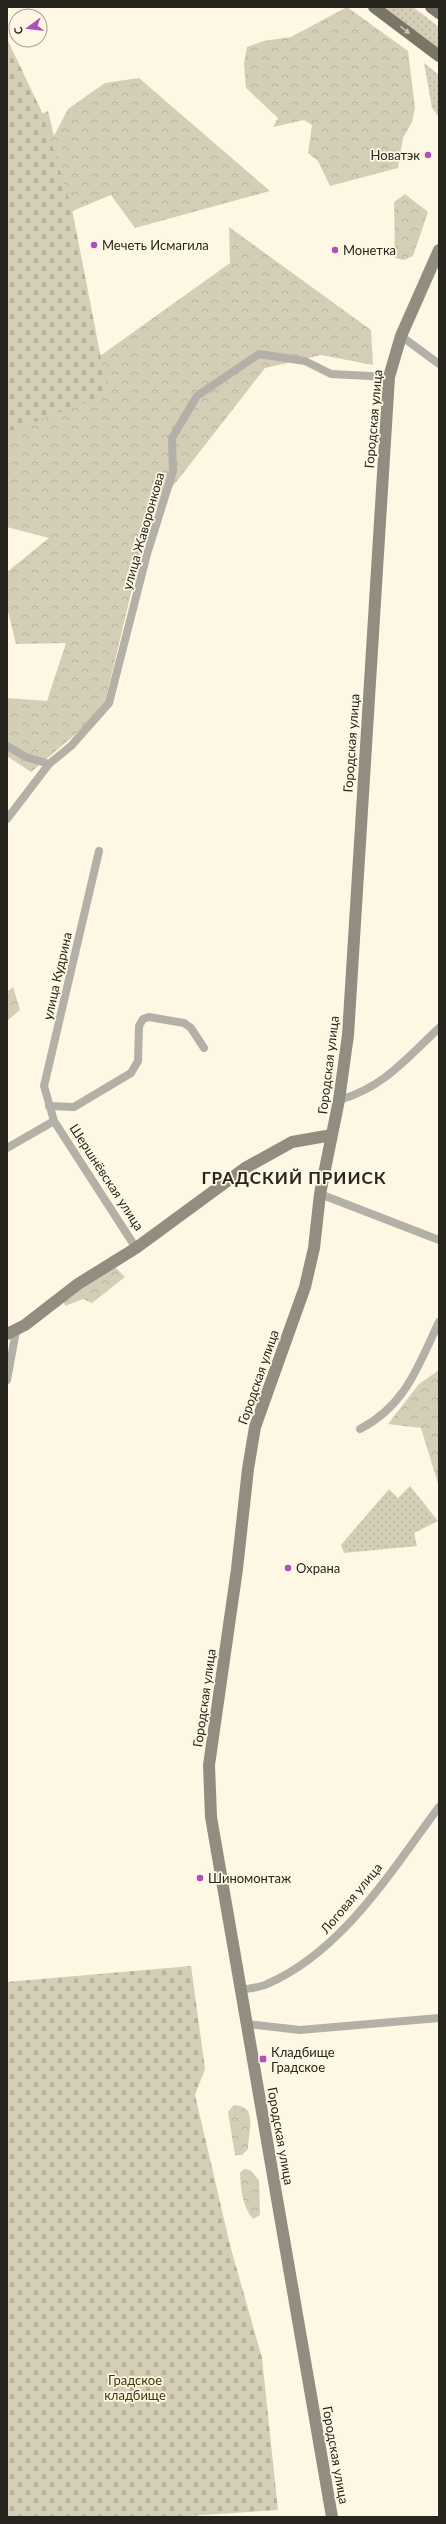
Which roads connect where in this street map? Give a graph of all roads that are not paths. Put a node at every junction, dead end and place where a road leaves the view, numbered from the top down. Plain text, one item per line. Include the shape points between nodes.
1 (374, 7) edge
2 (431, 7) edge
3 (439, 13) edge
4 (439, 56) edge
5 (439, 250) edge
6 (400, 336) junction
7 (439, 364) edge
8 (389, 377) junction
9 (7, 746) edge
10 (49, 764) junction
11 (7, 819) edge
12 (99, 851) dead end
13 (439, 1028) edge
14 (204, 1048) dead end
15 (339, 1100) junction
16 (49, 1106) junction
17 (54, 1121) junction
18 (332, 1135) junction
19 (7, 1148) edge
20 (320, 1194) junction
21 (439, 1240) edge
22 (136, 1248) junction
23 (439, 1322) edge
24 (11, 1332) edge
25 (7, 1380) edge
26 (360, 1428) dead end
27 (439, 1807) edge
28 (240, 1990) junction
29 (439, 2018) edge
30 (247, 2024) junction
31 (332, 2517) edge

1 -> 4 main road
2 - 3 main road
5 - 6 street, Городская улица
6 - 7 street
6 - 8 street, Городская улица
8 - 10 street, улица Жаворонкова via 331,374 305,360 259,354 197,396 172,438 173,471 147,554 109,703 71,746
8 - 15 street, Городская улица via 348,1035
9 - 10 street via 26,757
10 - 11 street, улица Жаворонкова
12 - 16 street, улица Кудрина via 44,1086
13 - 15 street via 379,1084 360,1094
14 - 16 street via 191,1028 184,1023 148,1017 140,1026 138,1061 131,1073 74,1107
15 - 18 street, Городская улица
16 - 17 street, улица Кудрина
17 - 19 street
17 - 22 street, Шершнёвская улица
18 - 20 street, Городская улица
18 - 22 street, Шершнёвская улица via 305,1138 282,1146 245,1168
20 - 21 street
20 - 28 street, Городская улица via 314,1248 305,1287 255,1427 208,1765 211,1817
22 - 24 street, Шершнёвская улица via 78,1284
23 - 26 street via 411,1381 390,1409
24 - 25 street
27 - 28 street, Логовая улица via 330,1943 266,1985
28 - 30 street, Городская улица
29 - 30 street via 300,2030
30 - 31 street, Городская улица

